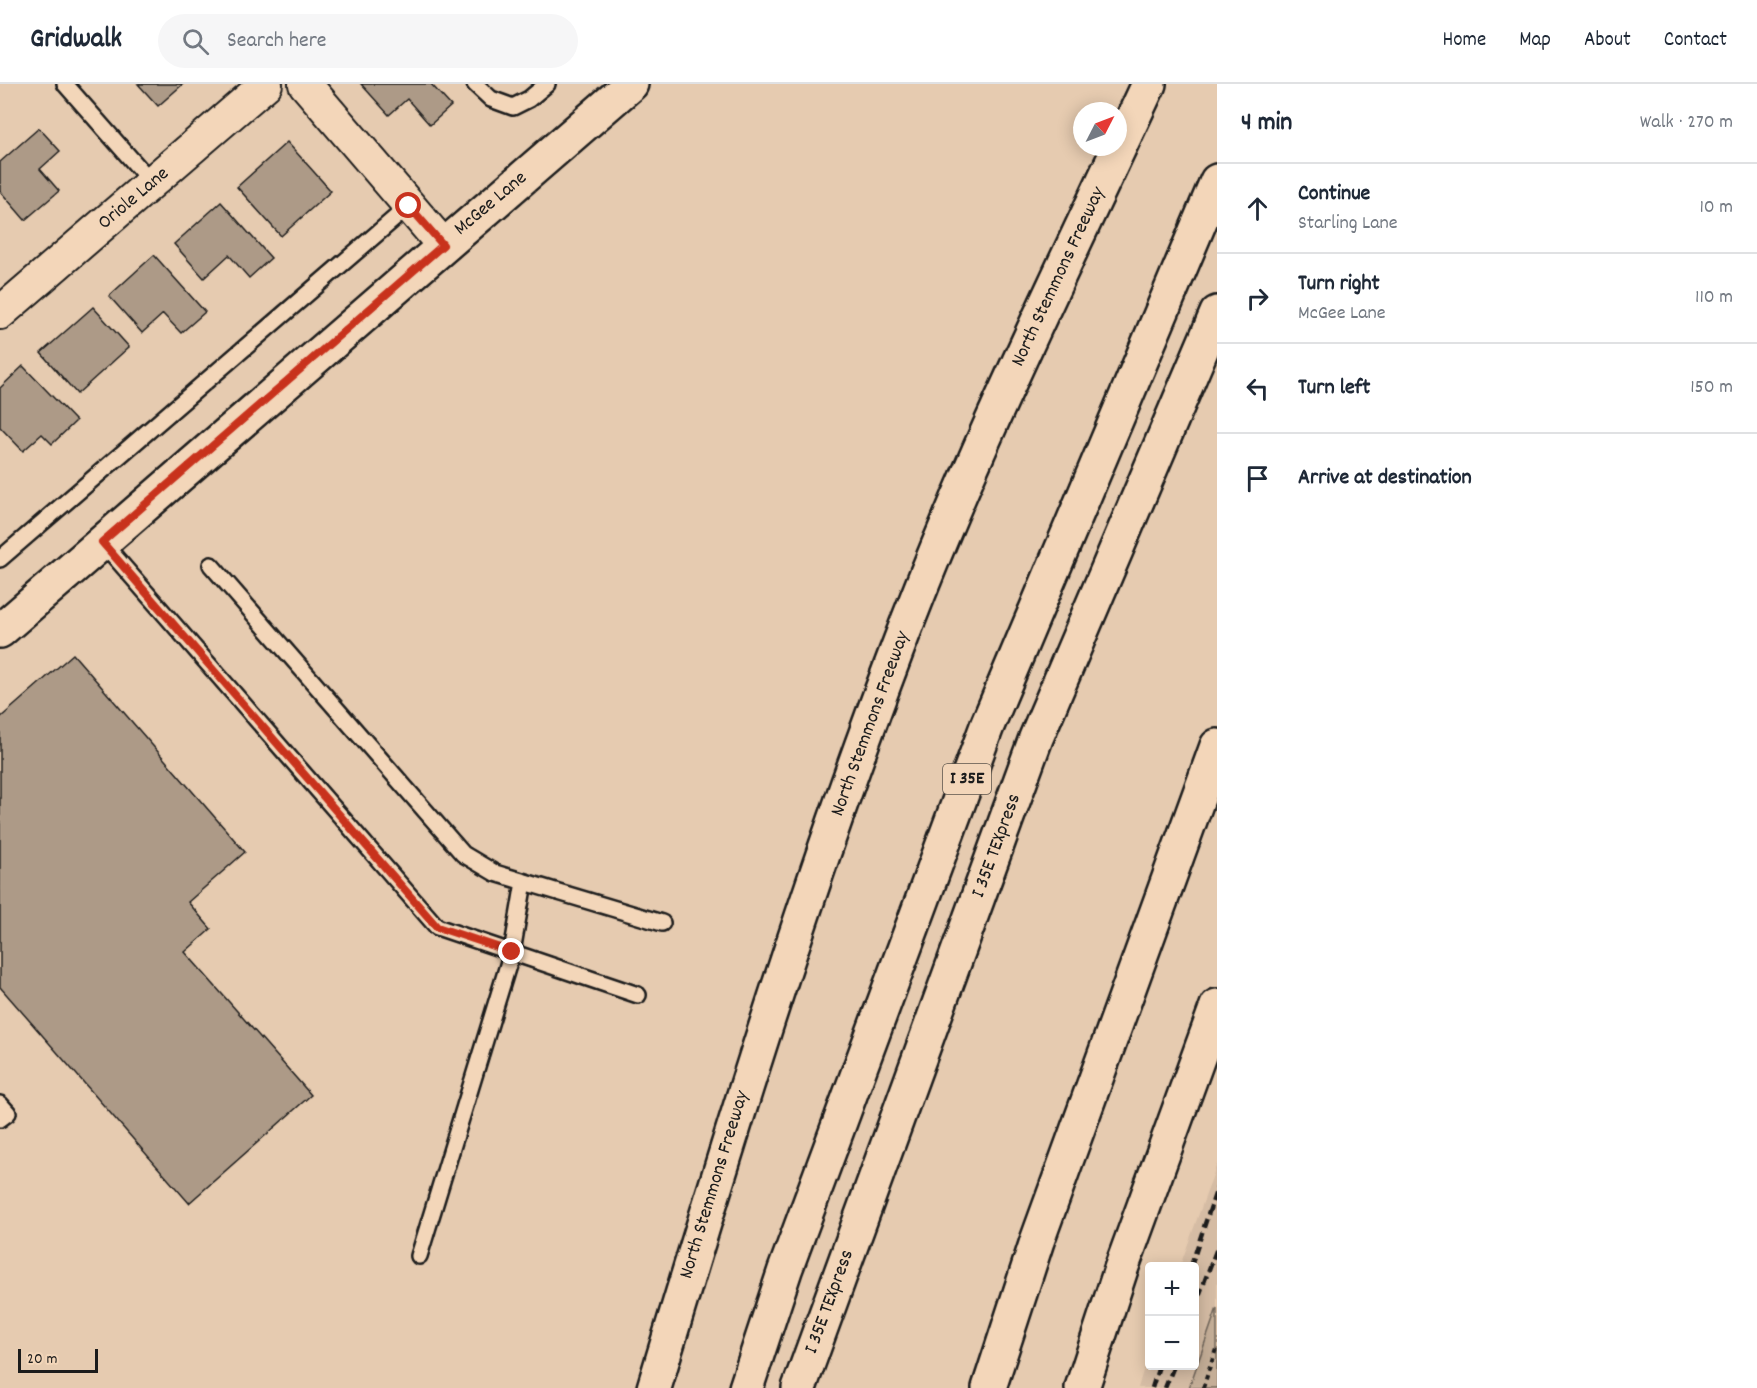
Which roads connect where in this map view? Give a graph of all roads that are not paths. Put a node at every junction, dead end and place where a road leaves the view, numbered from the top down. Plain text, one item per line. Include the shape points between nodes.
1 (65, 84) edge
2 (266, 84) edge
3 (305, 84) edge
4 (475, 84) edge
5 (547, 84) edge
6 (630, 84) edge
7 (1149, 84) edge
8 (1217, 181) edge
9 (153, 184) junction
10 (409, 206) junction
11 (443, 245) junction
12 (3, 302) edge
13 (1217, 313) edge
14 (102, 542) junction
15 (0, 559) edge
16 (211, 566) dead end
17 (0, 631) edge
18 (1217, 746) edge
19 (525, 882) junction
20 (662, 923) dead end
21 (512, 952) junction
22 (638, 995) dead end
23 (1217, 1006) edge
24 (0, 1104) edge
25 (0, 1119) edge
26 (855, 1231) junction
27 (419, 1256) dead end
28 (654, 1388) edge
29 (746, 1388) edge
30 (799, 1388) edge
31 (823, 1388) edge
32 (989, 1388) edge
33 (1082, 1388) edge

1 - 9 lane
2 - 9 street, Oriole Lane
3 - 10 street
4 - 5 lane via 490,99 513,107
6 - 11 main road, McGee Lane
7 - 28 main road, North Stemmons Freeway via 981,446 895,654 750,1068
8 - 29 main road, I 35E via 987,726 785,1270
9 - 12 street, Oriole Lane
10 - 11 street
10 - 15 lane
11 - 14 main road, McGee Lane
13 - 26 main road, I 35E TEXpress via 1036,738
14 - 17 main road, McGee Lane
14 - 21 lane via 437,927
16 - 19 lane via 464,854 495,873
18 - 32 main road via 1041,1230
19 - 20 lane
19 - 21 lane
21 - 22 lane
21 - 27 lane
23 - 33 main road
24 - 25 lane via 8,1113
26 - 30 main road, I 35E TEXpress
26 - 31 main road via 846,1306

